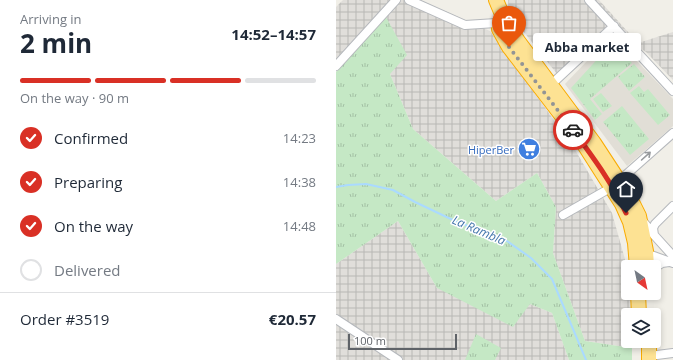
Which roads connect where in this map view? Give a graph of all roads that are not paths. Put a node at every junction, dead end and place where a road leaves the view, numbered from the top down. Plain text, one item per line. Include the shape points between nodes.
1 (396, 0) edge
2 (409, 0) edge
3 (490, 0) edge
4 (496, 0) edge
5 (590, 0) edge
6 (496, 23) junction
7 (614, 26) junction
8 (336, 66) edge
9 (549, 77) junction
10 (673, 91) edge
11 (673, 133) edge
12 (616, 184) junction
13 (673, 206) edge
14 (563, 215) dead end
15 (635, 219) junction
16 (654, 235) junction
17 (665, 248) junction
18 (642, 260) edge
19 (643, 260) edge
20 (661, 260) edge
21 (672, 260) edge
22 (661, 264) edge
23 (336, 319) edge
24 (642, 348) edge
25 (648, 348) edge
26 (673, 353) edge
27 (646, 358) edge
28 (398, 360) edge

1 - 8 street
2 - 6 street via 465,25
3 - 6 highway
4 - 9 highway via 518,41
5 - 7 street
6 - 12 highway via 509,47
7 - 9 street
7 - 10 street
9 - 12 highway via 594,143
12 -> 11 street
12 - 14 street
12 - 15 highway via 622,204
13 - 16 street via 657,221 653,228
15 - 16 street
15 - 18 highway
16 - 17 street
17 - 19 street via 652,247
17 - 21 street
20 - 21 street
21 - 22 street
23 - 28 street
24 - 27 highway
25 - 27 highway
26 - 27 street

